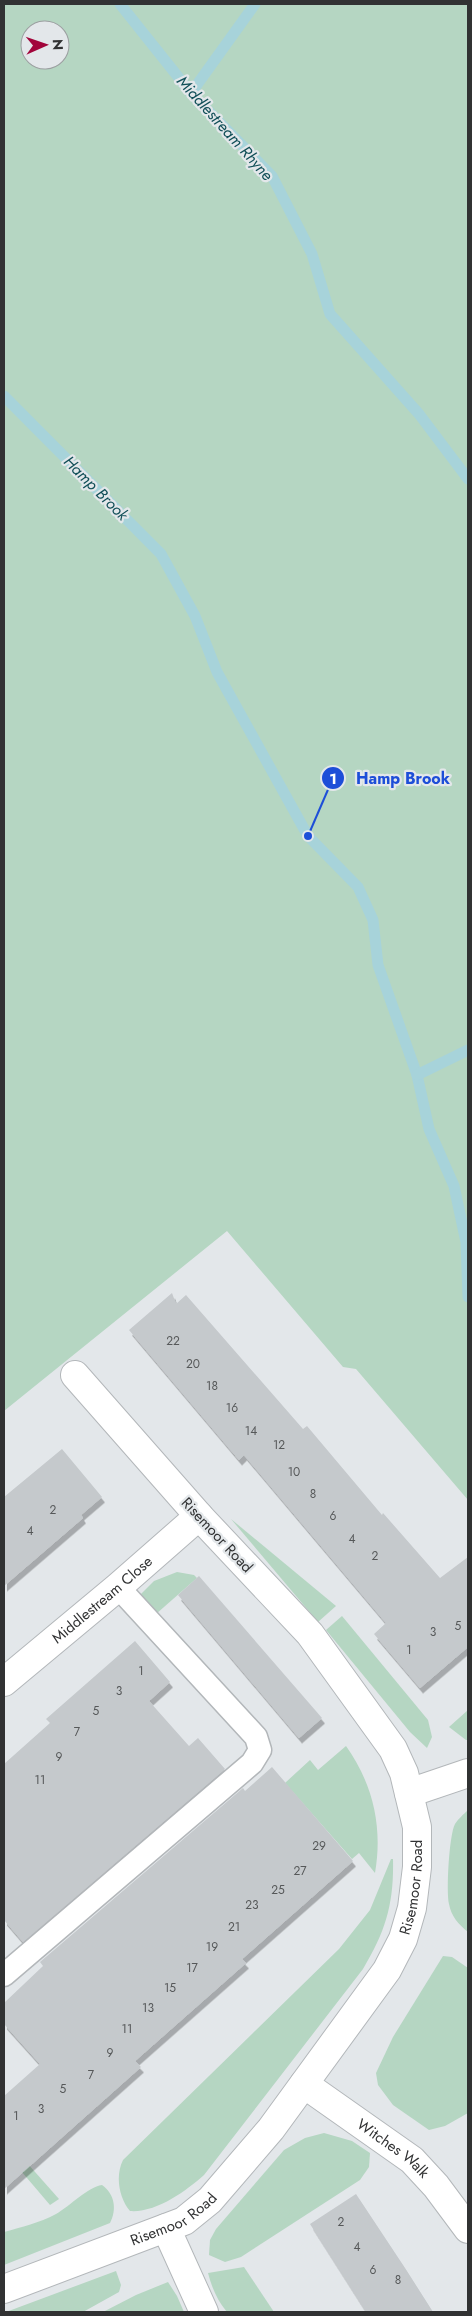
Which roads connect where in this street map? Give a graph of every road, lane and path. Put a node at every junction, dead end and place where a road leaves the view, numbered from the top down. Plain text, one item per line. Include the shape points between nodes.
1 (75, 1375) dead end
2 (199, 1516) junction
3 (118, 1587) junction
4 (4, 1682) edge
5 (468, 1773) edge
6 (409, 1793) junction
7 (4, 1975) edge
8 (304, 2084) junction
9 (166, 2228) junction
10 (468, 2229) edge
11 (4, 2289) edge
12 (204, 2312) edge

1 - 2 street, Risemoor Road
2 - 3 street, Middlestream Close
2 - 6 street, Risemoor Road via 310,1634 393,1749
3 - 4 street, Middlestream Close
3 - 7 lane via 256,1737 260,1750 252,1763
5 - 6 street
6 - 8 street, Risemoor Road via 417,1827 417,1867 412,1908 403,1939 387,1970
8 - 9 street, Risemoor Road via 271,2129 210,2200 184,2220
8 - 10 street, Witches Walk via 412,2160
9 - 11 street, Risemoor Road
9 - 12 street

